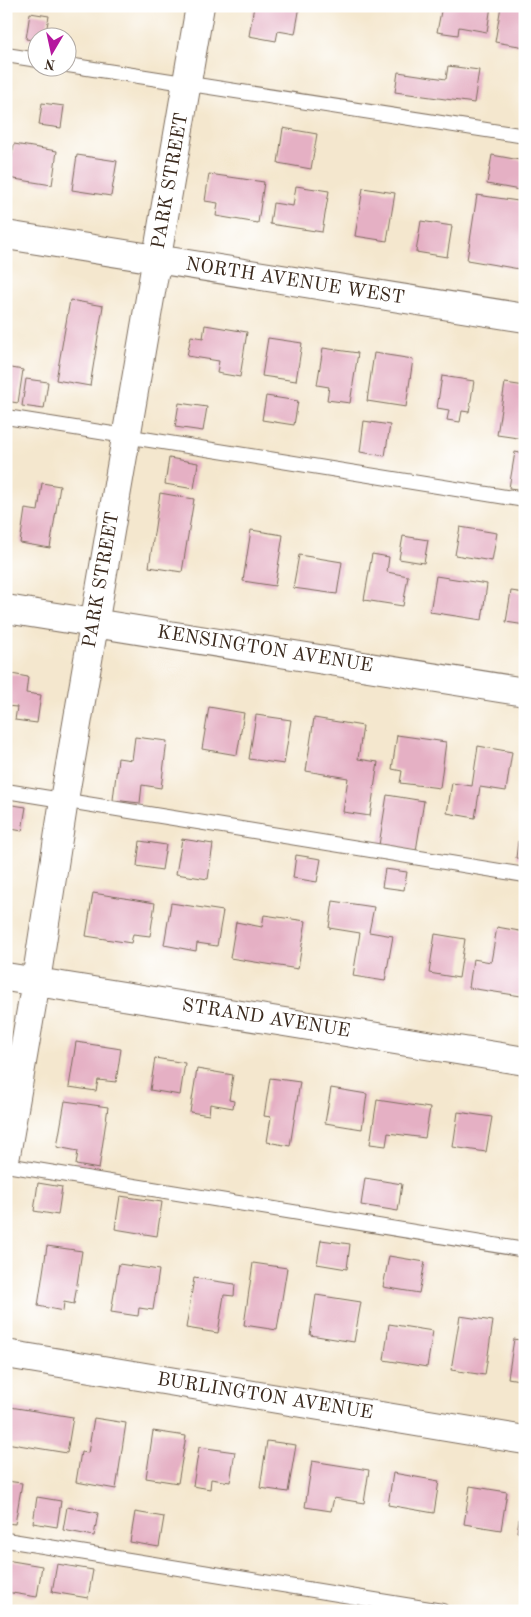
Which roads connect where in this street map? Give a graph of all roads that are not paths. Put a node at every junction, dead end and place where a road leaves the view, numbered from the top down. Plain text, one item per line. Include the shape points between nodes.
1 (200, 6) edge
2 (6, 54) edge
3 (28, 58) edge
4 (78, 66) edge
5 (188, 84) junction
6 (525, 136) edge
7 (6, 235) edge
8 (157, 260) junction
9 (525, 318) edge
10 (6, 418) edge
11 (127, 438) junction
12 (525, 500) edge
13 (6, 608) edge
14 (95, 623) junction
15 (525, 692) edge
16 (6, 791) edge
17 (64, 800) junction
18 (525, 875) edge
19 (6, 977) edge
20 (36, 981) junction
21 (525, 1061) edge
22 (6, 1155) edge
23 (6, 1165) edge
24 (525, 1250) edge
25 (6, 1354) edge
26 (525, 1440) edge
27 (6, 1540) edge
28 (442, 1611) edge

1 - 5 street, PARK STREET
2 - 3 lane
4 - 5 lane
5 - 6 lane
5 - 8 street, PARK STREET
7 - 8 street, NORTH AVENUE WEST
8 - 9 street, NORTH AVENUE WEST
8 - 11 street, PARK STREET
10 - 11 lane
11 - 12 lane
11 - 14 street, PARK STREET
13 - 14 street, KENSINGTON AVENUE
14 - 15 street, KENSINGTON AVENUE
14 - 17 street, PARK STREET
16 - 17 lane
17 - 18 lane
17 - 20 street, PARK STREET
19 - 20 street, STRAND AVENUE
20 - 21 street, STRAND AVENUE
20 - 22 street, PARK STREET
23 - 24 lane
25 - 26 street, BURLINGTON AVENUE
27 - 28 lane

